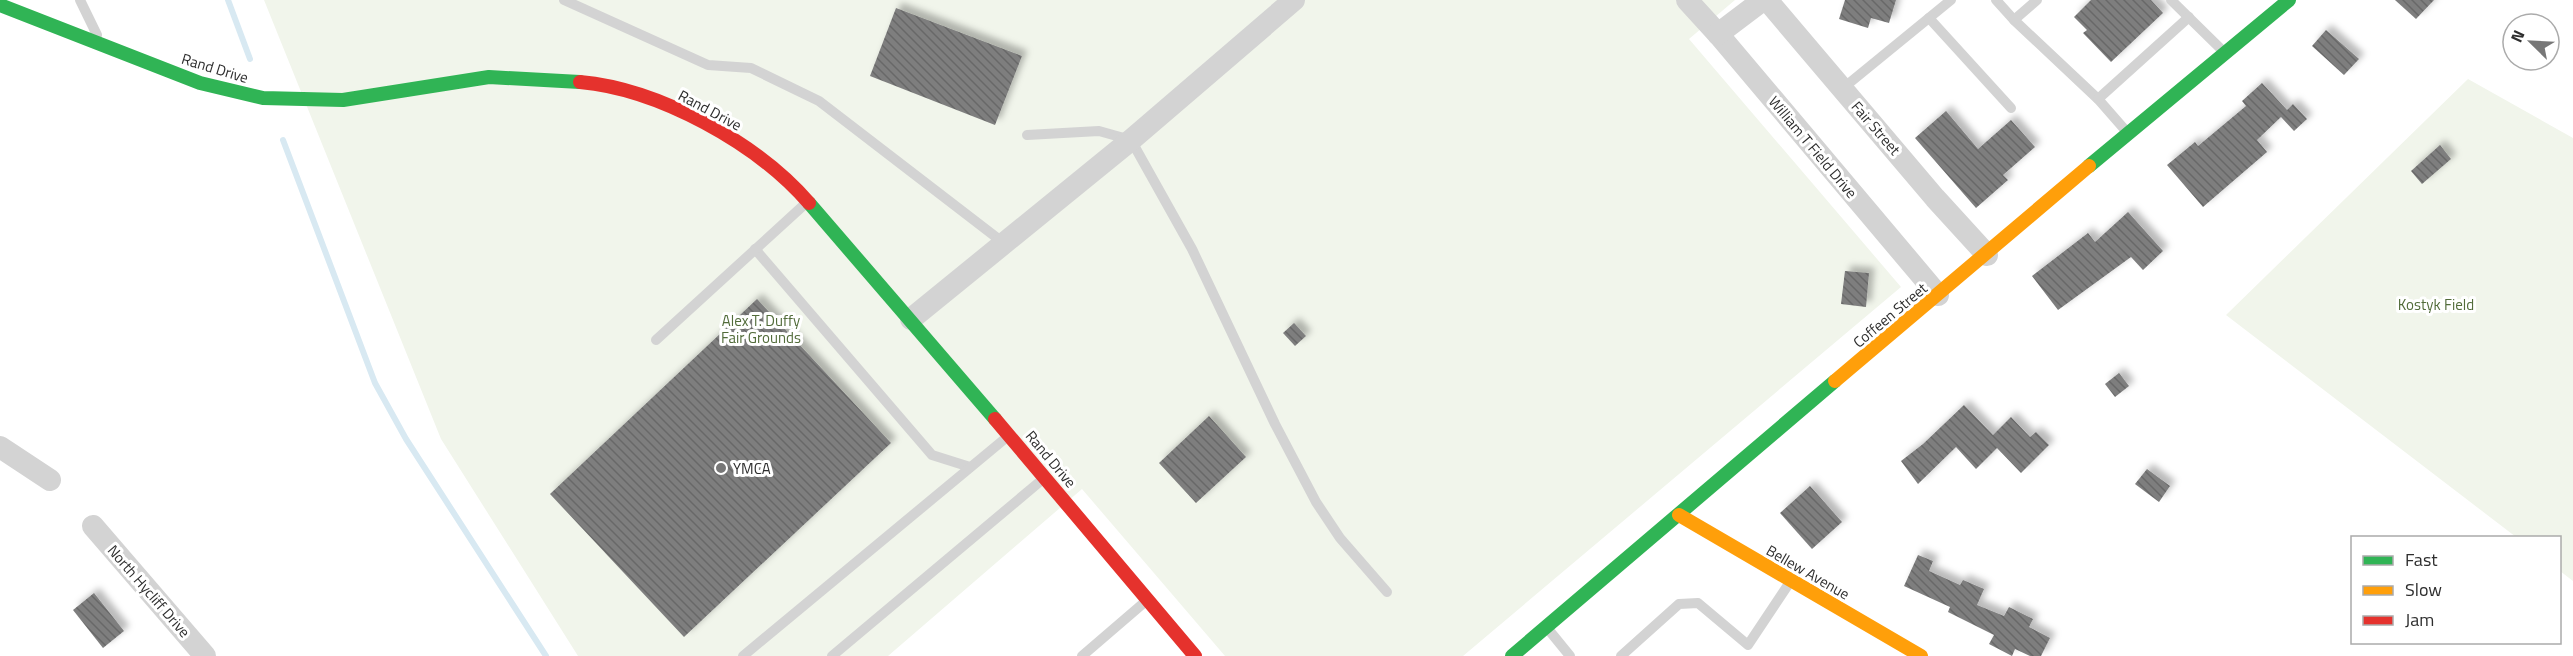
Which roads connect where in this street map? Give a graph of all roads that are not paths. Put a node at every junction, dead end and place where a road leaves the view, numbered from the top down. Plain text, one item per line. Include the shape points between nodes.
1 (80, 0) edge
2 (564, 0) edge
3 (1294, 0) edge
4 (1687, 0) edge
5 (1765, 0) edge
6 (1951, 0) edge
7 (1996, 0) edge
8 (2037, 0) edge
9 (2171, 0) edge
10 (2289, 0) edge
11 (0, 5) edge
12 (2189, 17) junction
13 (1929, 18) junction
14 (2014, 20) junction
15 (1718, 34) junction
16 (102, 45) junction
17 (2224, 52) junction
18 (1842, 89) junction
19 (2098, 99) junction
20 (2011, 108) dead end
21 (2128, 133) junction
22 (1027, 135) dead end
23 (1131, 140) junction
24 (808, 201) junction
25 (1005, 244) junction
26 (755, 249) junction
27 (1987, 255) junction
28 (1938, 295) junction
29 (912, 319) junction
30 (656, 340) dead end
31 (1009, 435) junction
32 (0, 447) edge
33 (970, 467) junction
34 (1046, 478) junction
35 (50, 480) dead end
36 (1679, 515) junction
37 (93, 526) dead end
38 (1790, 581) junction
39 (1387, 592) dead end
40 (1148, 600) junction
41 (1546, 627) junction
42 (1748, 645) junction
43 (205, 656) edge
44 (743, 656) edge
45 (832, 656) edge
46 (1082, 656) edge
47 (1195, 656) edge
48 (1512, 656) edge
49 (1570, 656) edge
50 (1621, 656) edge
51 (1755, 656) edge
52 (1921, 656) edge

1 - 16 lane
2 - 25 lane via 708,65 751,69 819,101
3 - 23 street
4 - 15 street, William T Field Drive
5 - 15 street
5 - 18 street, Fair Street
6 - 13 lane
7 - 14 lane
8 - 14 lane
9 - 12 lane
10 - 17 street, Coffeen Street
11 - 16 street, Rand Drive
12 - 17 lane
12 - 19 lane
13 - 18 lane
13 - 20 lane
14 - 19 lane
15 - 28 street, William T Field Drive
16 - 24 street, Rand Drive via 200,83 263,98 343,100 489,77 600,84 673,107 708,125 755,154
17 - 21 street, Coffeen Street
18 - 27 street, Fair Street
19 - 21 lane
21 - 27 street, Coffeen Street
22 - 23 lane via 1100,131
23 - 25 street
23 - 39 lane via 1192,249 1316,502 1340,538
24 - 26 lane
24 - 29 street, Rand Drive
25 - 29 street
26 - 30 lane
26 - 33 lane via 932,455
27 - 28 street, Coffeen Street
28 - 36 street, Coffeen Street
29 - 31 street, Rand Drive
31 - 33 lane
31 - 34 street, Rand Drive
32 - 35 street
33 - 44 lane
34 - 40 street, Rand Drive
34 - 45 lane
36 - 38 street, Bellew Avenue
36 - 41 street, Coffeen Street
37 - 43 street, North Hycliff Drive
38 - 42 lane
38 - 52 street, Bellew Avenue
40 - 46 lane
40 - 47 street, Rand Drive
41 - 48 street, Coffeen Street
41 - 49 lane
42 - 50 lane via 1698,603 1679,604
42 - 51 lane

